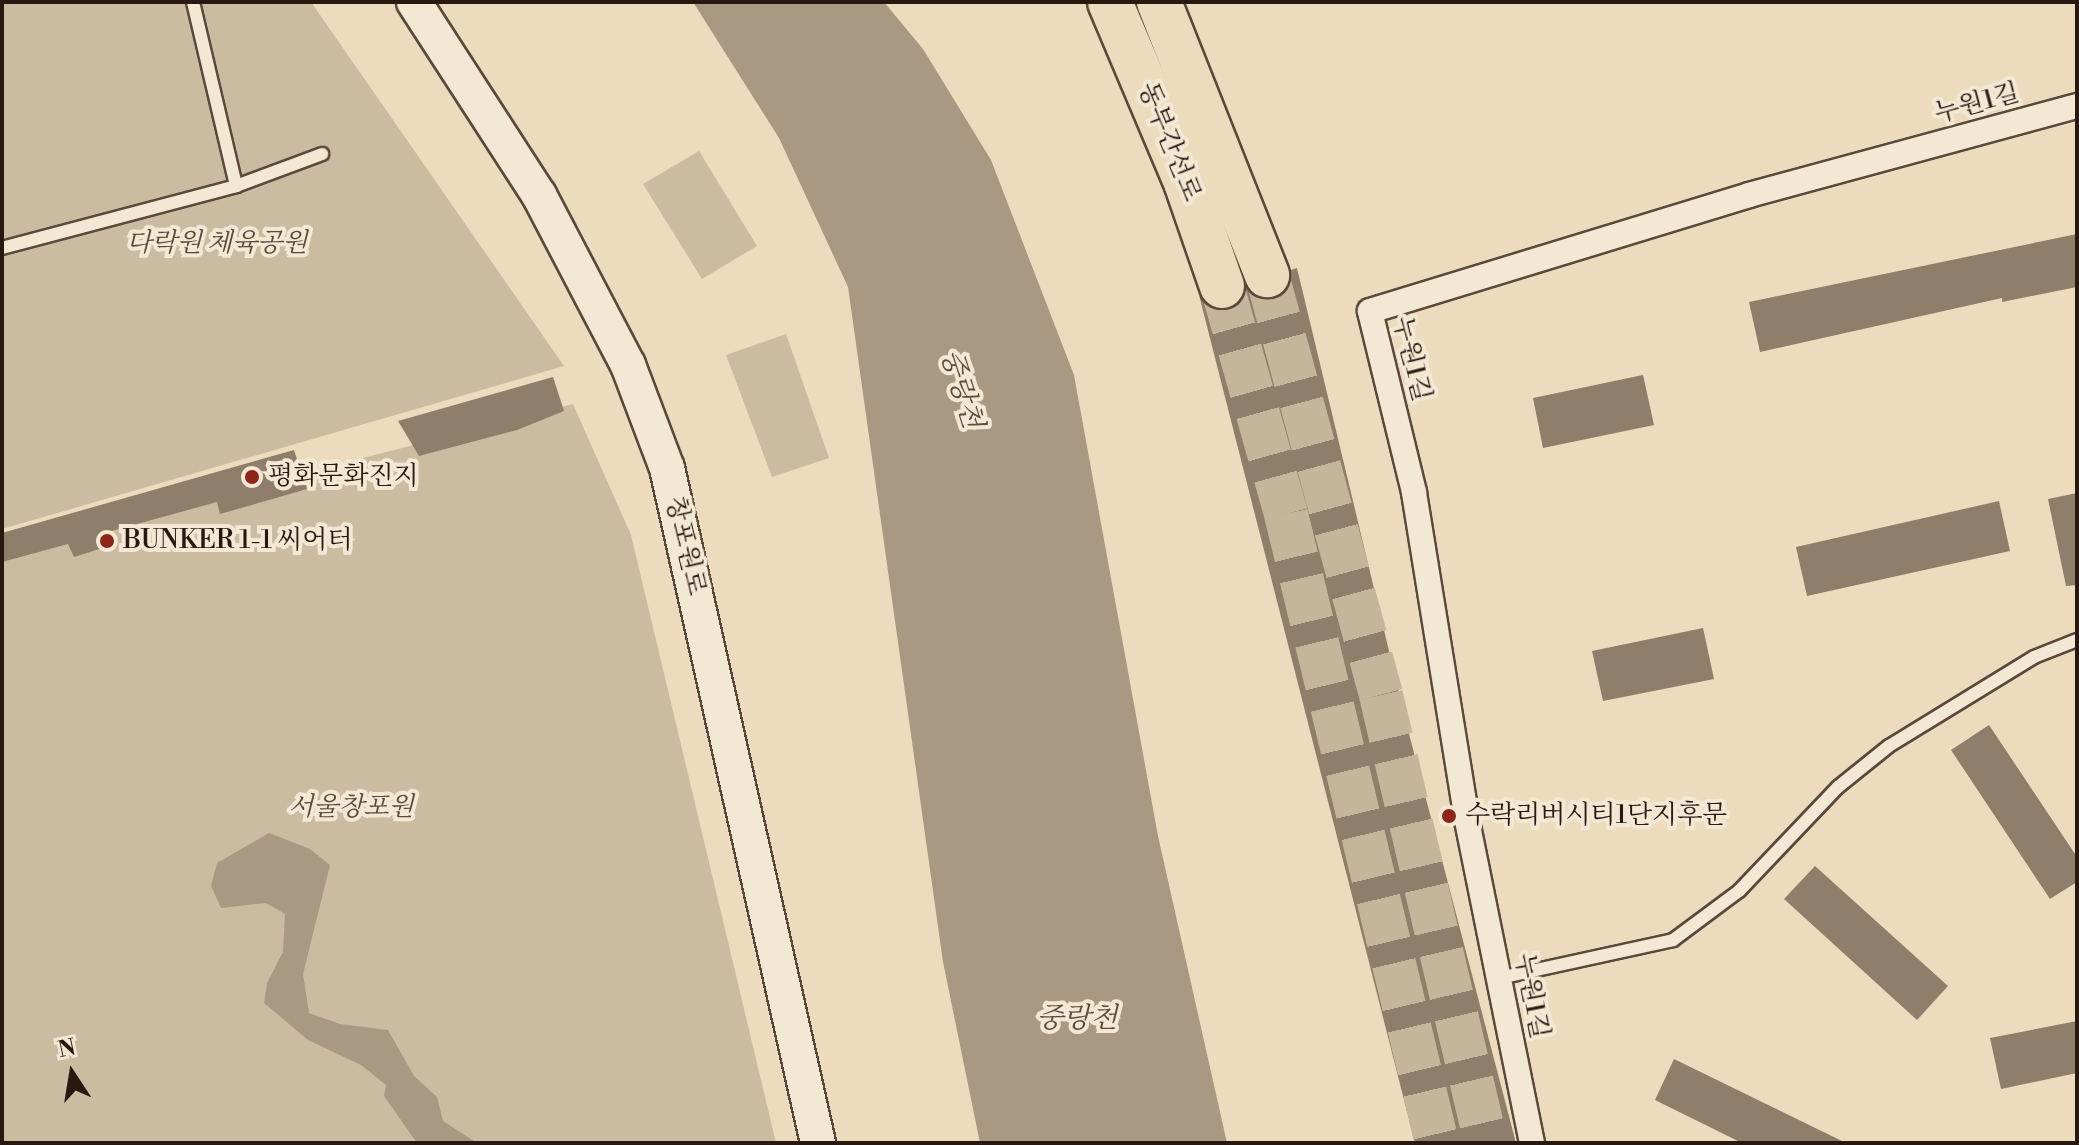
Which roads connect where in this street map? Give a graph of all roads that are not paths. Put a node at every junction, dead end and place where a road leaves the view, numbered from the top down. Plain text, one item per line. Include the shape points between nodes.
1 (193, 2) edge
2 (414, 2) edge
3 (1110, 2) edge
4 (1159, 2) edge
5 (2077, 106) edge
6 (322, 154) dead end
7 (236, 186) junction
8 (2, 248) edge
9 (1267, 275) tunnel mouth
10 (1222, 286) tunnel mouth
11 (2077, 640) edge
12 (1499, 978) junction
13 (818, 1143) edge
14 (1532, 1143) edge

1 - 7 lane
2 - 13 street, 창포원로 via 539,195 628,365 667,468
3 - 10 highway, 동부간선로 via 1186,182
4 - 9 highway, 동부간선로
5 - 12 street, 누원1길 via 1749,195 1370,311 1414,492 1467,820
6 - 7 lane
7 - 8 lane
11 - 12 lane via 2034,657 1889,746 1838,787 1739,891 1673,940
12 - 14 street, 누원1길

